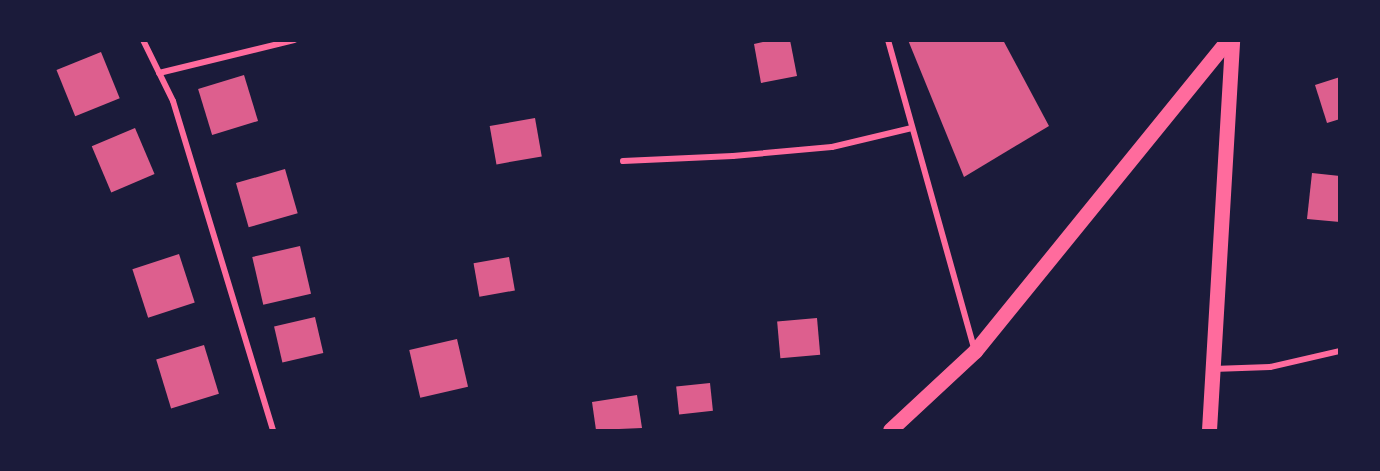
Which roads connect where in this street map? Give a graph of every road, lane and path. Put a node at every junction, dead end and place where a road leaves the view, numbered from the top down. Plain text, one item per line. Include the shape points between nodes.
1 (142, 40) edge
2 (294, 40) edge
3 (888, 40) edge
4 (1230, 40) edge
5 (159, 73) junction
6 (912, 128) junction
7 (623, 161) dead end
8 (975, 351) junction
9 (1340, 351) edge
10 (1213, 369) junction
11 (273, 430) edge
12 (891, 430) edge
13 (1209, 430) edge

1 - 5 street
2 - 5 street
3 - 6 street
4 - 8 main road
4 - 10 main road
5 - 11 street via 173,101
6 - 7 street via 832,147
6 - 8 street
8 - 12 main road
9 - 10 street via 1270,367
10 - 13 main road

